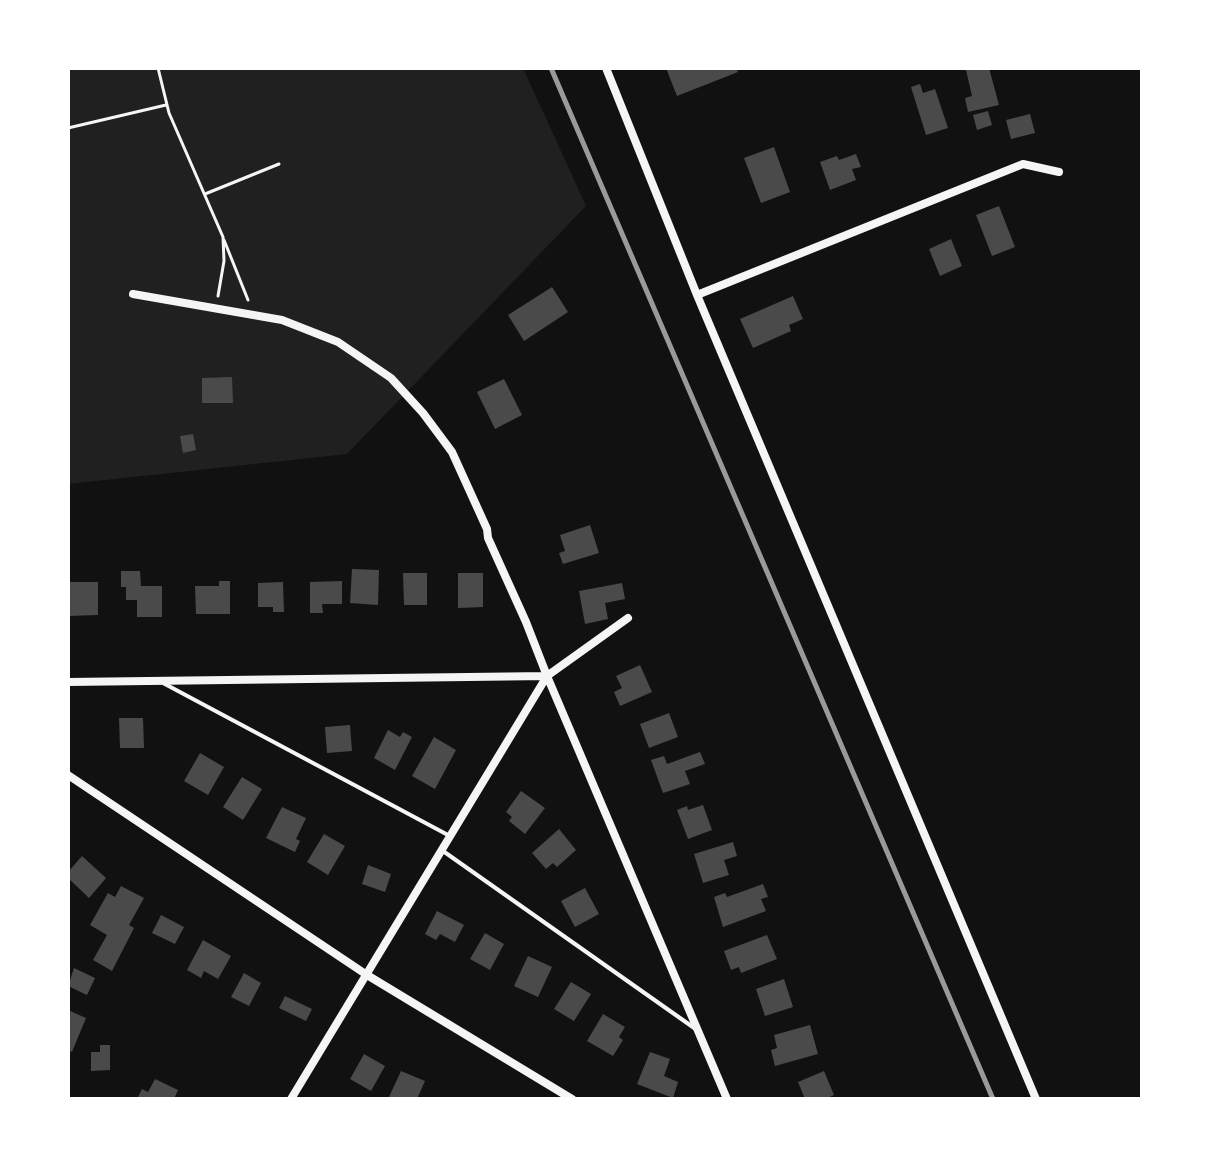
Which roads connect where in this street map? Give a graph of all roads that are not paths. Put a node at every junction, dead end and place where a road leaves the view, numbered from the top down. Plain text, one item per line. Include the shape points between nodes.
1 (606, 68) edge
2 (1059, 172) dead end
3 (133, 294) dead end
4 (697, 295) junction
5 (628, 618) dead end
6 (547, 676) junction
7 (159, 680) junction
8 (68, 682) edge
9 (68, 775) edge
10 (451, 836) junction
11 (442, 850) junction
12 (367, 975) junction
13 (699, 1032) junction
14 (291, 1099) edge
15 (572, 1099) edge
16 (727, 1099) edge
17 (1036, 1099) edge

1 - 4 street
2 - 4 street via 1023,164
3 - 6 street via 282,320 338,342 391,378 452,452
4 - 17 street
5 - 6 street
6 - 7 street
6 - 10 street
6 - 13 street
7 - 8 street
7 - 10 lane
9 - 12 street
10 - 11 street
11 - 12 street
11 - 13 lane
12 - 14 street
12 - 15 street
13 - 16 street

